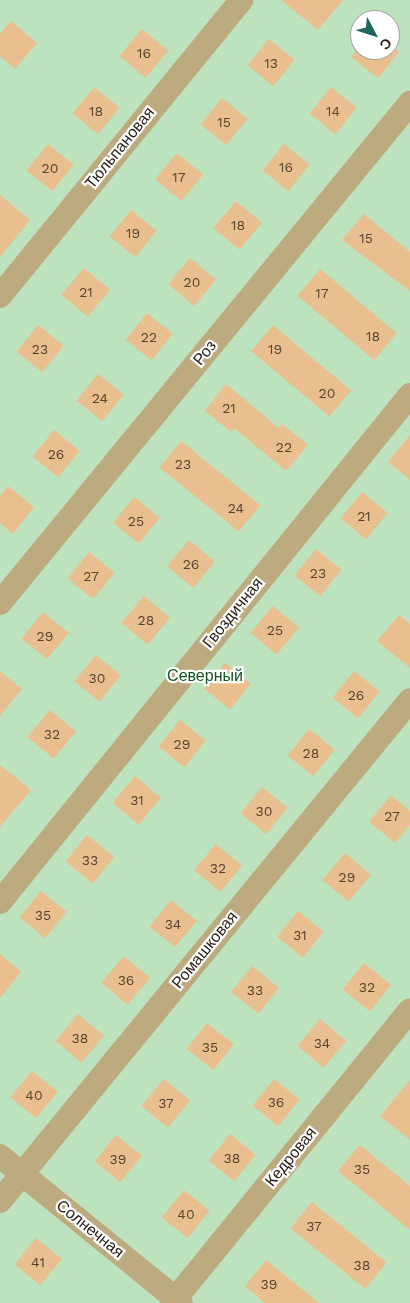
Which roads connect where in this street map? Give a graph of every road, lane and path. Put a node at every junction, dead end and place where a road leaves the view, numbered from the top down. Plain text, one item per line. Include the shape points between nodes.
1 (241, 0) edge
2 (410, 103) edge
3 (0, 296) edge
4 (410, 395) edge
5 (0, 603) edge
6 (410, 700) edge
7 (0, 902) edge
8 (410, 1010) edge
9 (0, 1156) edge
10 (22, 1173) junction
11 (0, 1201) edge
12 (176, 1302) edge

1 - 3 street, Тюльпановая
2 - 5 street, Роз
4 - 7 street, Гвоздичная
6 - 10 street, Ромашковая
8 - 12 street, Кедровая
9 - 10 street, Солнечная
10 - 11 street, Ромашковая
10 - 12 street, Солнечная

